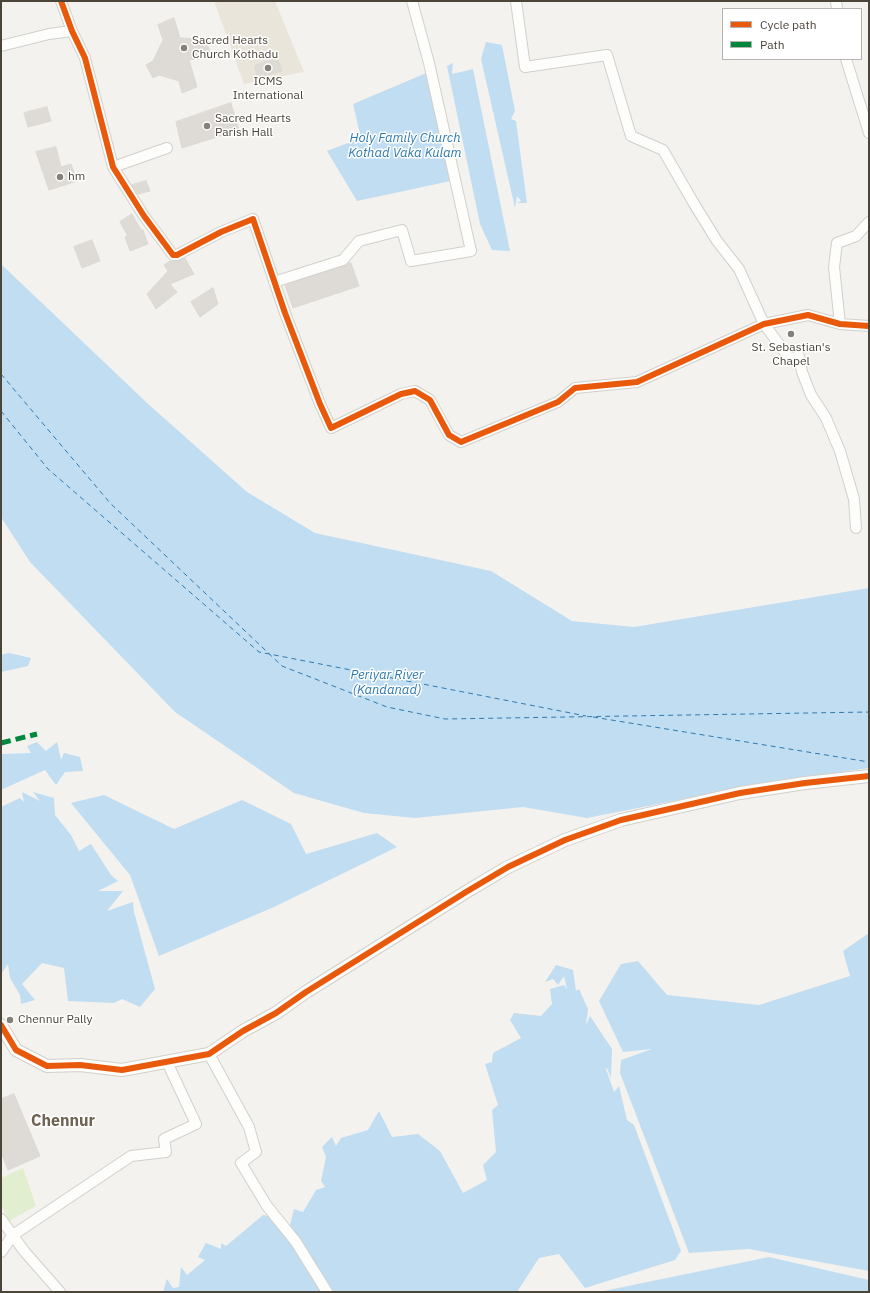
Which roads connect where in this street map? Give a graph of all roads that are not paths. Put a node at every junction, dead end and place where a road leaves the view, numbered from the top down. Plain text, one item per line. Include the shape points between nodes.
1 (61, 1) edge
2 (412, 1) edge
3 (516, 1) edge
4 (72, 32) junction
5 (1, 46) edge
6 (846, 60) edge
7 (869, 133) edge
8 (167, 148) dead end
9 (113, 167) junction
10 (869, 222) edge
11 (274, 282) junction
12 (764, 324) junction
13 (840, 324) junction
14 (869, 326) edge
15 (856, 528) dead end
16 (869, 776) edge
17 (1, 1025) edge
18 (210, 1054) junction
19 (167, 1062) junction
20 (1, 1219) edge
21 (12, 1235) junction
22 (1, 1252) edge
23 (60, 1292) edge
24 (327, 1292) edge

1 - 4 street
2 - 11 street via 429,63 471,251 411,261 402,230 360,241 343,260
3 - 12 street via 525,67 607,55 631,136 663,150 709,228 739,269
4 - 5 street via 49,34
4 - 9 street via 85,58
6 - 7 street
8 - 9 street
9 - 11 street via 173,255 253,219
10 - 13 street via 856,236 837,243 834,267
11 - 12 street via 331,428 401,394 415,391 430,400 449,435 461,442 558,402 575,388 637,382
12 - 13 street via 808,315
12 - 15 street via 790,359 799,356 811,395 826,418 840,451 854,499
13 - 14 street
16 - 18 street via 740,793 621,820 565,840 466,892
17 - 19 street via 16,1050 47,1066 80,1065 122,1070
18 - 19 street
18 - 24 street via 249,1127 256,1152 240,1163 267,1206 296,1242
19 - 21 street via 196,1124 164,1139 166,1152 131,1156
20 - 21 street
21 - 22 street
21 - 23 street

